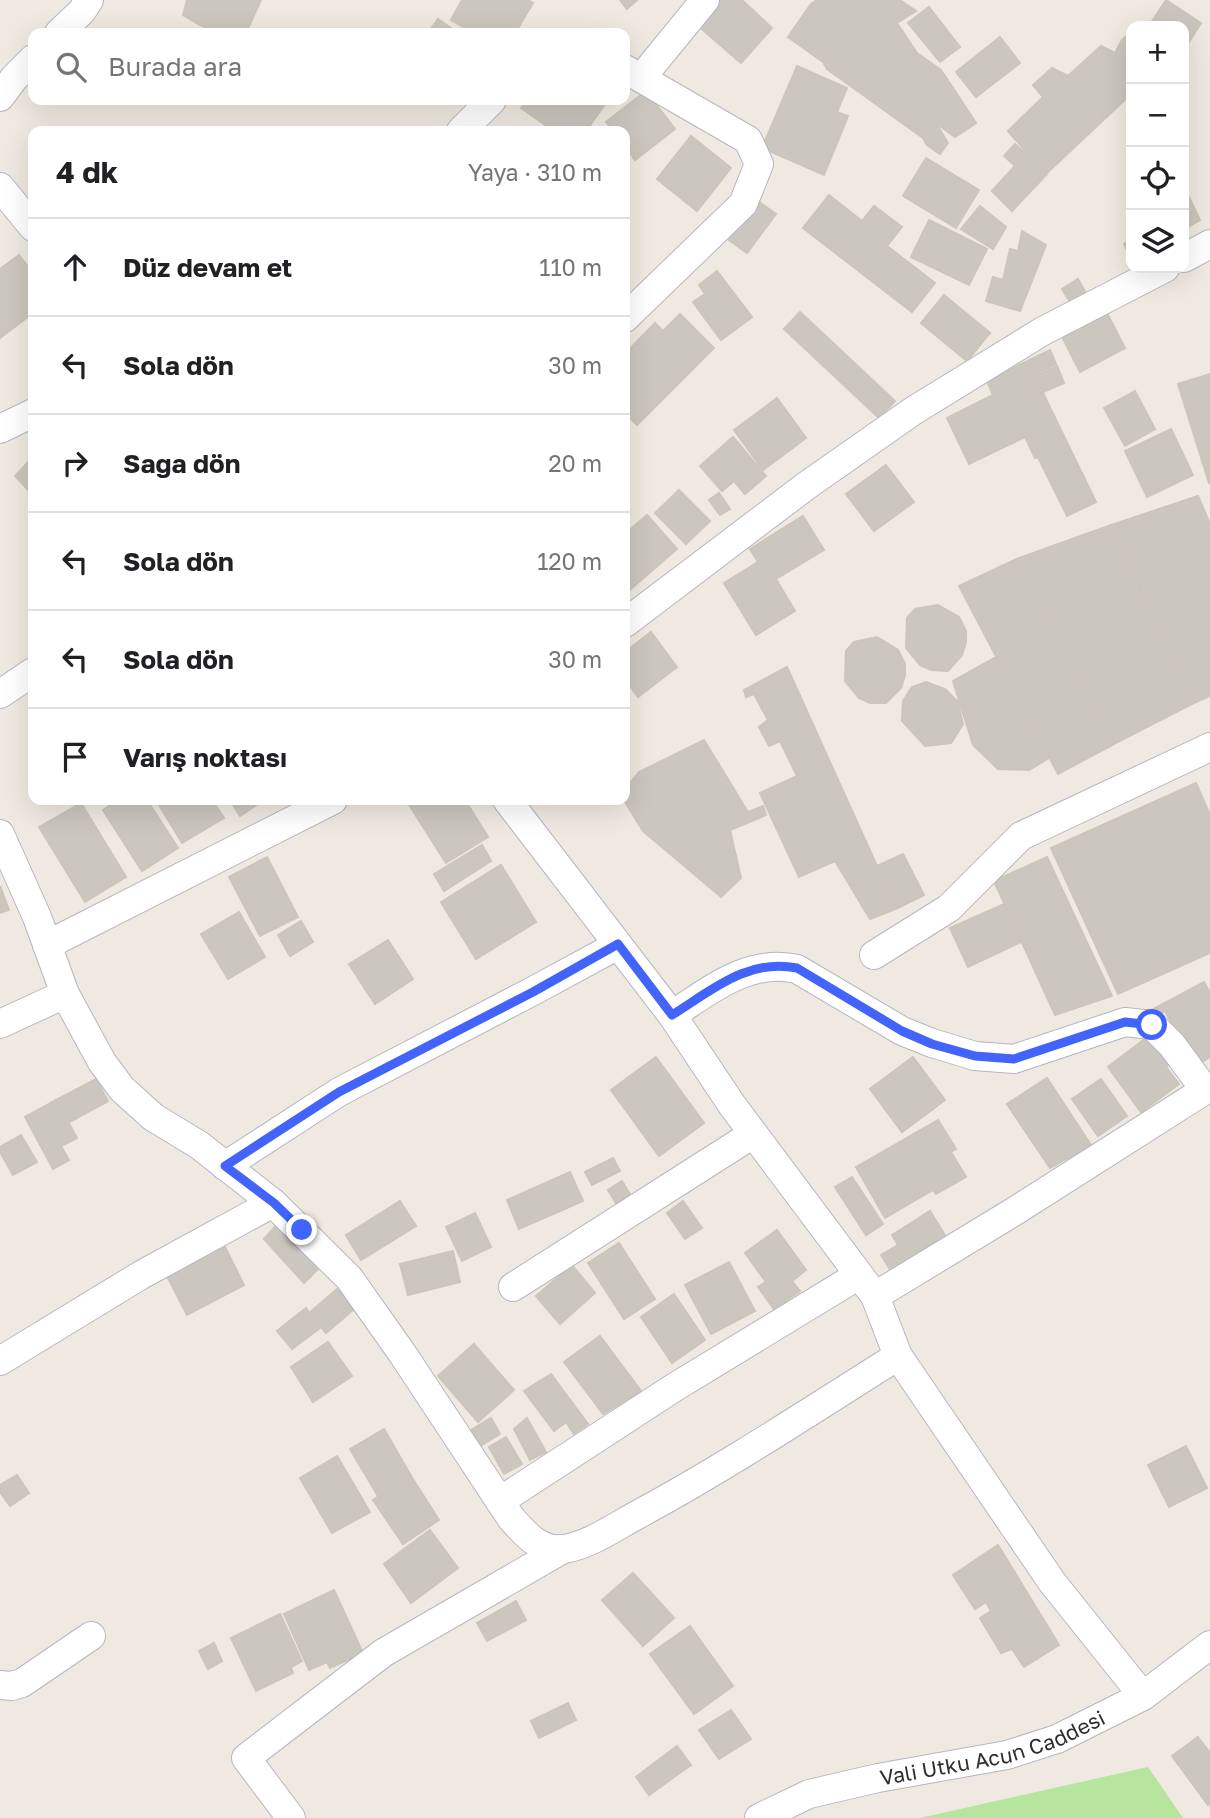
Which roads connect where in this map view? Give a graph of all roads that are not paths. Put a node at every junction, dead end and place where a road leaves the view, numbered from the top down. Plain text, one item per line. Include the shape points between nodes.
1 (89, 0) edge
2 (705, 0) edge
3 (65, 28) edge
4 (28, 64) edge
5 (633, 73) edge
6 (0, 97) edge
7 (487, 105) edge
8 (466, 126) edge
9 (0, 187) edge
10 (28, 222) edge
11 (1210, 244) edge
12 (1189, 255) edge
13 (1156, 273) edge
14 (630, 313) edge
15 (28, 415) edge
16 (0, 429) edge
17 (630, 620) edge
18 (28, 675) edge
19 (0, 694) edge
20 (1210, 747) edge
21 (323, 805) edge
22 (511, 805) edge
23 (0, 834) edge
24 (618, 944) junction
25 (47, 945) junction
26 (874, 955) dead end
27 (65, 994) junction
28 (672, 1015) junction
29 (0, 1024) edge
30 (753, 1134) junction
31 (225, 1166) junction
32 (274, 1203) junction
33 (867, 1285) junction
34 (513, 1287) dead end
35 (898, 1356) junction
36 (0, 1362) edge
37 (500, 1501) junction
38 (563, 1549) junction
39 (91, 1636) dead end
40 (1210, 1645) edge
41 (0, 1685) edge
42 (1143, 1696) junction
43 (291, 1818) edge
44 (760, 1818) edge

1 - 3 street
2 - 5 street
4 - 6 street
5 - 14 street via 748,140 760,164 743,204
7 - 8 street
9 - 10 street
11 - 12 street
13 - 17 street via 1043,331 913,411
15 - 16 street
18 - 19 street
20 - 26 street via 1021,836 949,908
21 - 25 street
22 - 24 street
23 - 25 street
24 - 28 street
24 - 31 street via 339,1092
25 - 27 street
27 - 29 street
27 - 31 street via 122,1089
28 - 30 street
28 - 33 street via 734,975 779,965 797,968 902,1031 975,1056 1014,1059 1125,1022 1152,1025 1205,1090 1015,1211
30 - 33 street
30 - 34 street
31 - 32 street
32 - 36 street via 141,1275
32 - 37 street via 349,1278
33 - 35 street
33 - 37 street via 675,1387
35 - 38 street via 683,1491 589,1541
35 - 42 street via 1052,1582
37 - 38 street via 530,1540
38 - 43 street via 383,1653 246,1758
39 - 41 street via 22,1683
40 - 42 street, Vali Utku Acun Caddesi
42 - 44 street, Vali Utku Acun Caddesi via 1058,1739 1007,1755 809,1794

